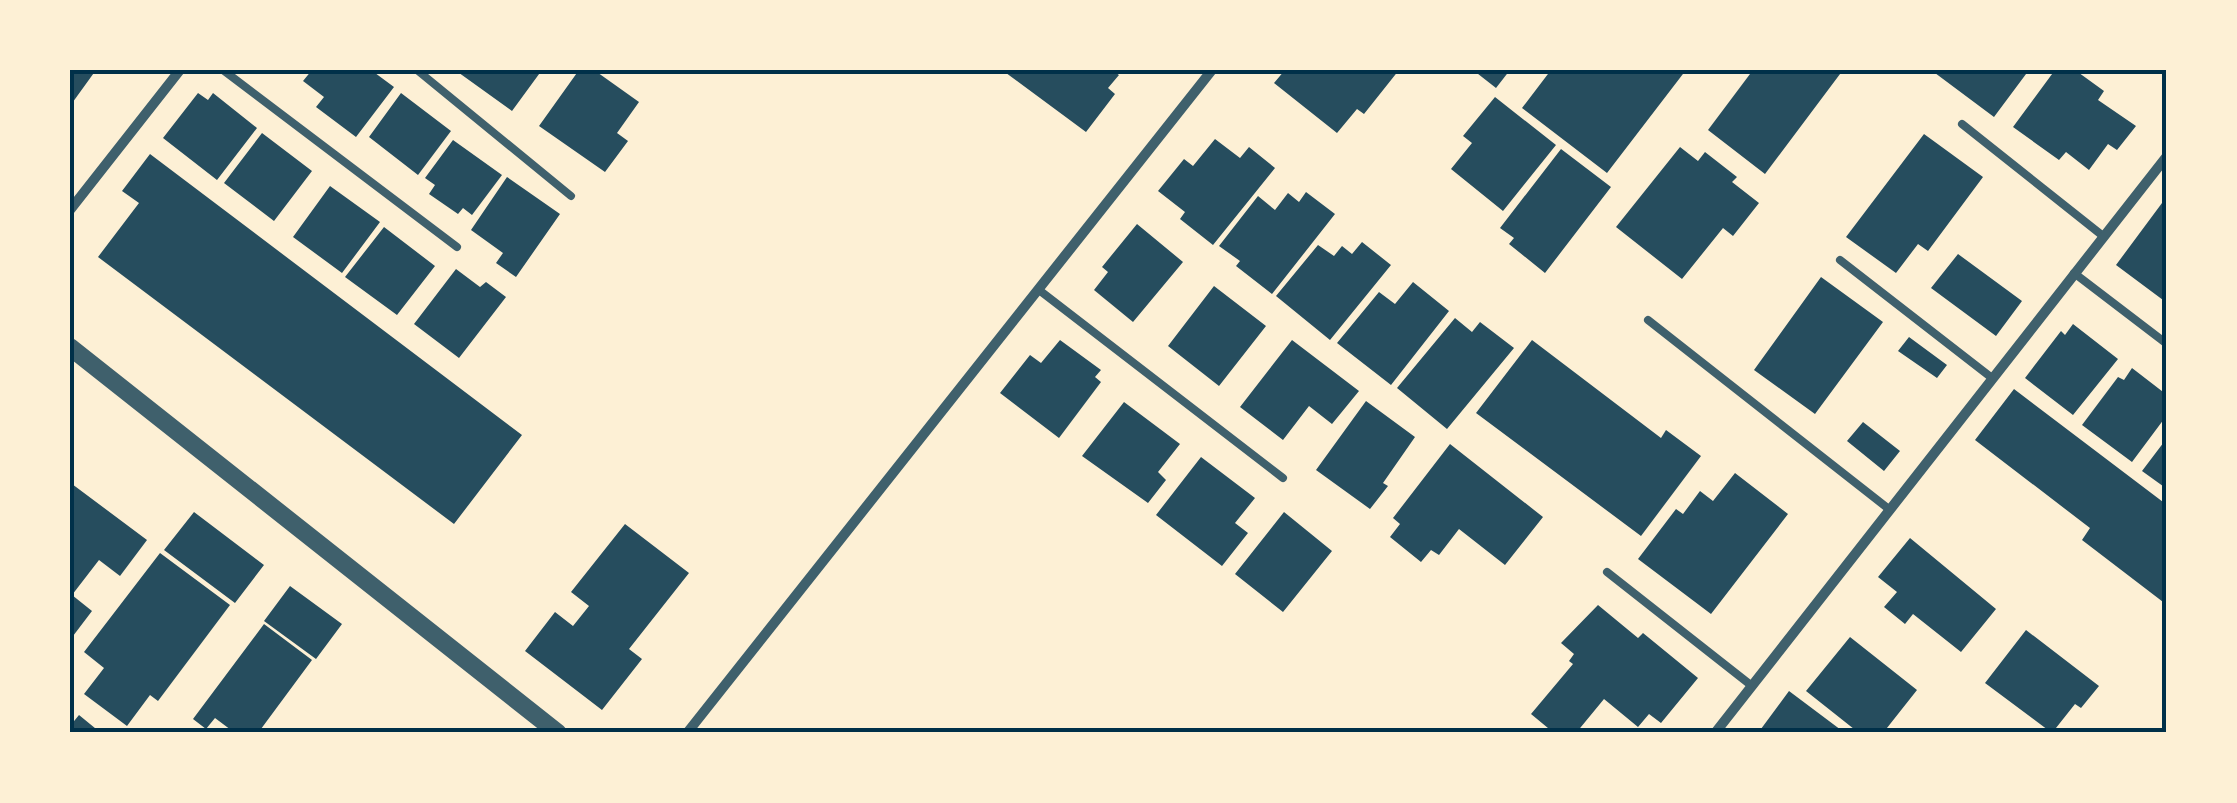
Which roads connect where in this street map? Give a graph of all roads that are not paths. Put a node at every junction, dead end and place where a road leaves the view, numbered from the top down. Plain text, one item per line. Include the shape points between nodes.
1 (180, 70) edge
2 (223, 70) edge
3 (417, 70) edge
4 (1212, 70) edge
5 (1962, 124) dead end
6 (2167, 156) edge
7 (572, 196) dead end
8 (70, 210) edge
9 (2103, 236) junction
10 (457, 247) dead end
11 (1840, 260) dead end
12 (2074, 272) junction
13 (1039, 290) junction
14 (1648, 320) dead end
15 (2167, 344) edge
16 (70, 347) edge
17 (1992, 378) junction
18 (1283, 478) dead end
19 (1890, 510) junction
20 (1607, 572) dead end
21 (1752, 686) junction
22 (558, 733) edge
23 (688, 733) edge
24 (1715, 733) edge

1 - 8 street
2 - 10 lane
3 - 7 lane
4 - 13 street
5 - 9 lane
6 - 9 street
9 - 12 street
11 - 17 lane
12 - 15 lane
12 - 17 street
13 - 18 lane
13 - 23 street
14 - 19 lane
16 - 22 street
17 - 19 street
19 - 21 street
20 - 21 lane
21 - 24 street

